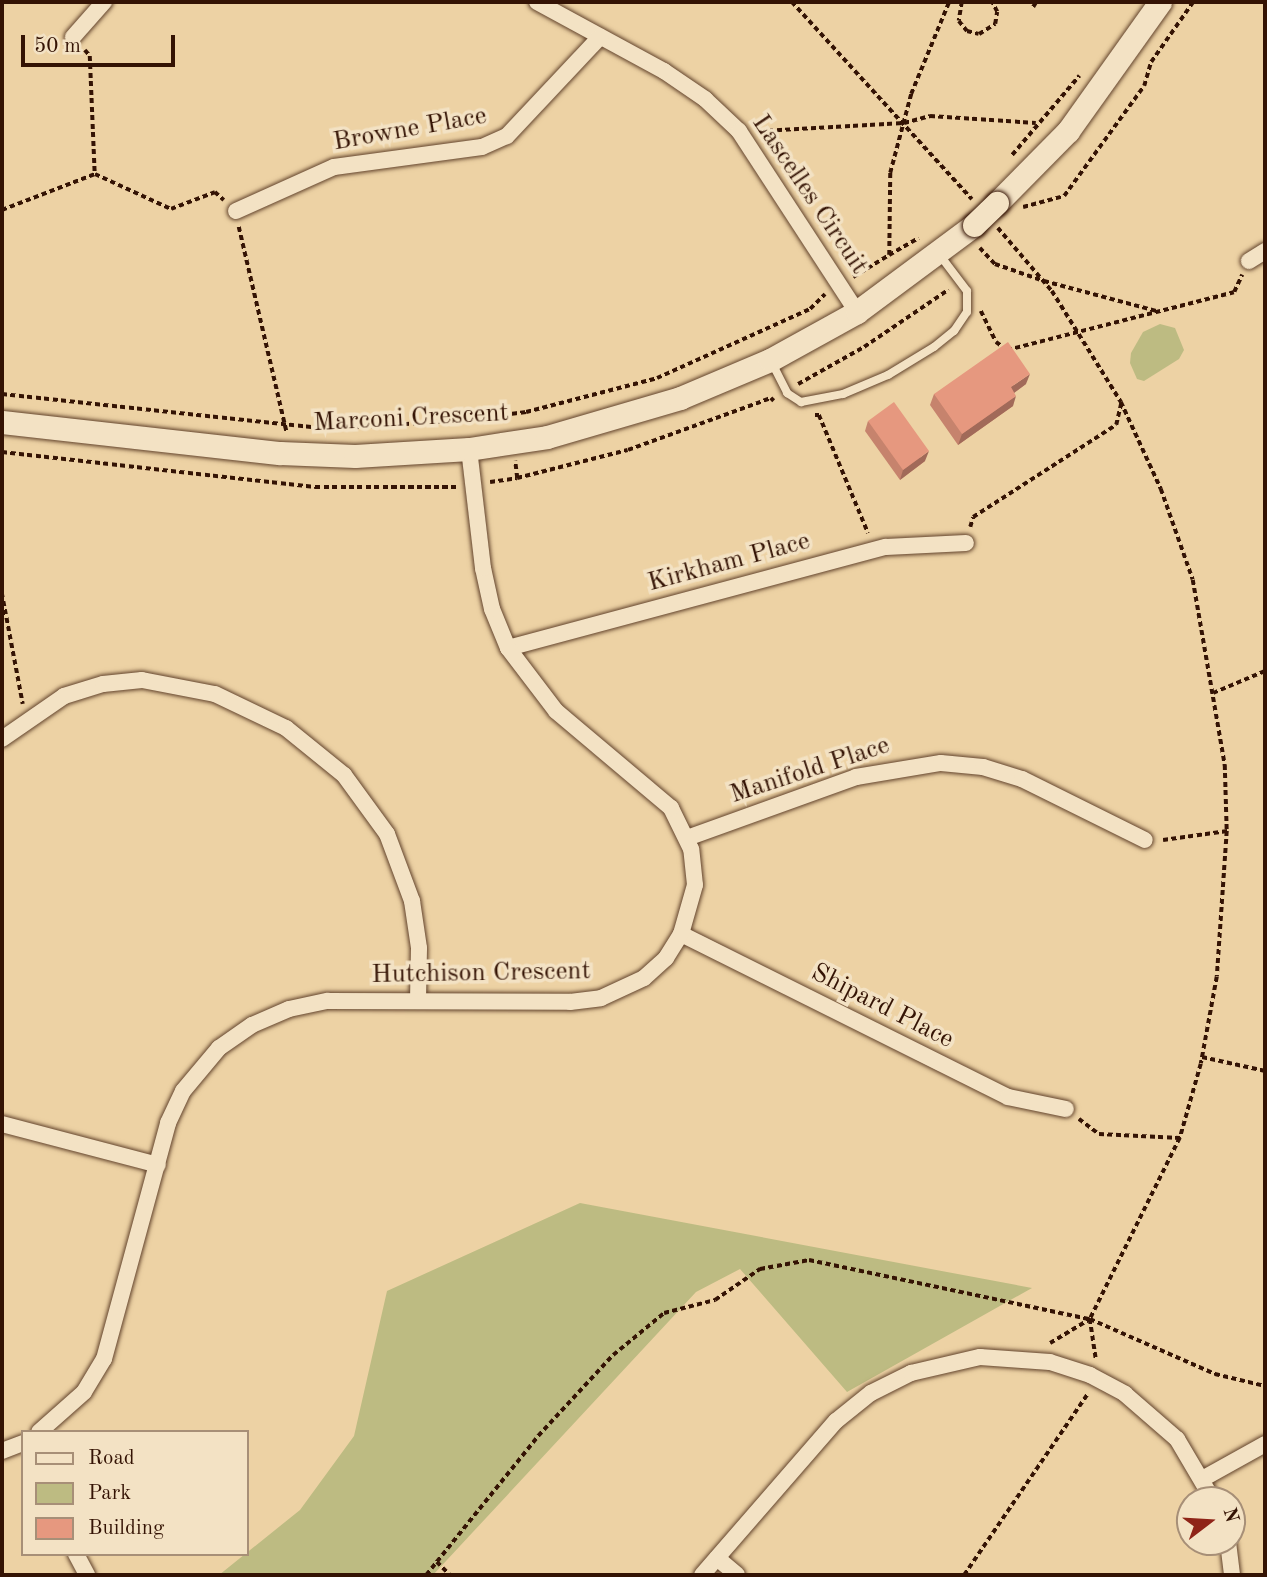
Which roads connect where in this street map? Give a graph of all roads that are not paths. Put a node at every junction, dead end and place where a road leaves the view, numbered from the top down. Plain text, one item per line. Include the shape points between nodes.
1 (104, 2) edge
2 (537, 2) edge
3 (1160, 2) edge
4 (73, 37) road end
5 (600, 37) junction
6 (236, 211) road end
7 (1265, 251) edge
8 (939, 254) junction
9 (1249, 261) road end
10 (857, 312) junction
11 (770, 360) junction
12 (2, 422) edge
13 (469, 449) junction
14 (966, 543) road end
15 (508, 648) junction
16 (2, 739) edge
17 (687, 838) junction
18 (1145, 840) road end
19 (681, 934) junction
20 (418, 1000) junction
21 (1066, 1109) road end
22 (2, 1124) edge
23 (158, 1165) junction
24 (41, 1430) edge
25 (1265, 1444) edge
26 (21, 1445) edge
27 (2, 1451) edge
28 (1204, 1478) junction
29 (1207, 1486) edge
30 (77, 1556) edge
31 (1230, 1556) edge
32 (717, 1558) junction
33 (87, 1575) edge
34 (702, 1575) edge
35 (737, 1575) edge
36 (1232, 1575) edge

1 - 4 street
2 - 5 street, Lascelles Circuit
3 - 8 street, Marconi Crescent via 1068,131 991,214
5 - 6 street, Browne Place via 507,136 482,147 334,167
5 - 10 street, Lascelles Circuit via 705,99 744,137
7 - 9 street
8 - 10 street, Marconi Crescent
8 - 11 lane via 967,291 967,312 954,331 934,347 888,375 843,394 801,402 786,391
10 - 11 street, Marconi Crescent
11 - 13 street, Marconi Crescent via 624,417 547,437
12 - 13 street, Marconi Crescent via 291,453 355,456
13 - 15 street, Hutchison Crescent via 492,609
14 - 15 street, Kirkham Place via 875,550
15 - 17 street, Hutchison Crescent via 556,711 660,795
16 - 20 street via 64,696 103,684 142,680 162,680 215,694 286,727 344,775 387,834 412,901 419,948
17 - 18 street, Manifold Place via 856,777 941,763 983,767 1023,779
17 - 19 street, Hutchison Crescent via 695,886
19 - 20 street, Hutchison Crescent via 666,958 644,978 601,998
19 - 21 street, Shipard Place via 1008,1097
20 - 23 street, Hutchison Crescent via 328,1001 289,1009 252,1025 219,1048 183,1090 168,1123
22 - 23 street
23 - 24 street, Hutchison Crescent via 104,1359 84,1392
25 - 28 street
26 - 27 street
28 - 29 street
28 - 32 street via 1158,1419 1098,1379 1024,1358 980,1357 938,1364 871,1393 836,1421
30 - 33 street
31 - 36 street
32 - 34 street
32 - 35 street

